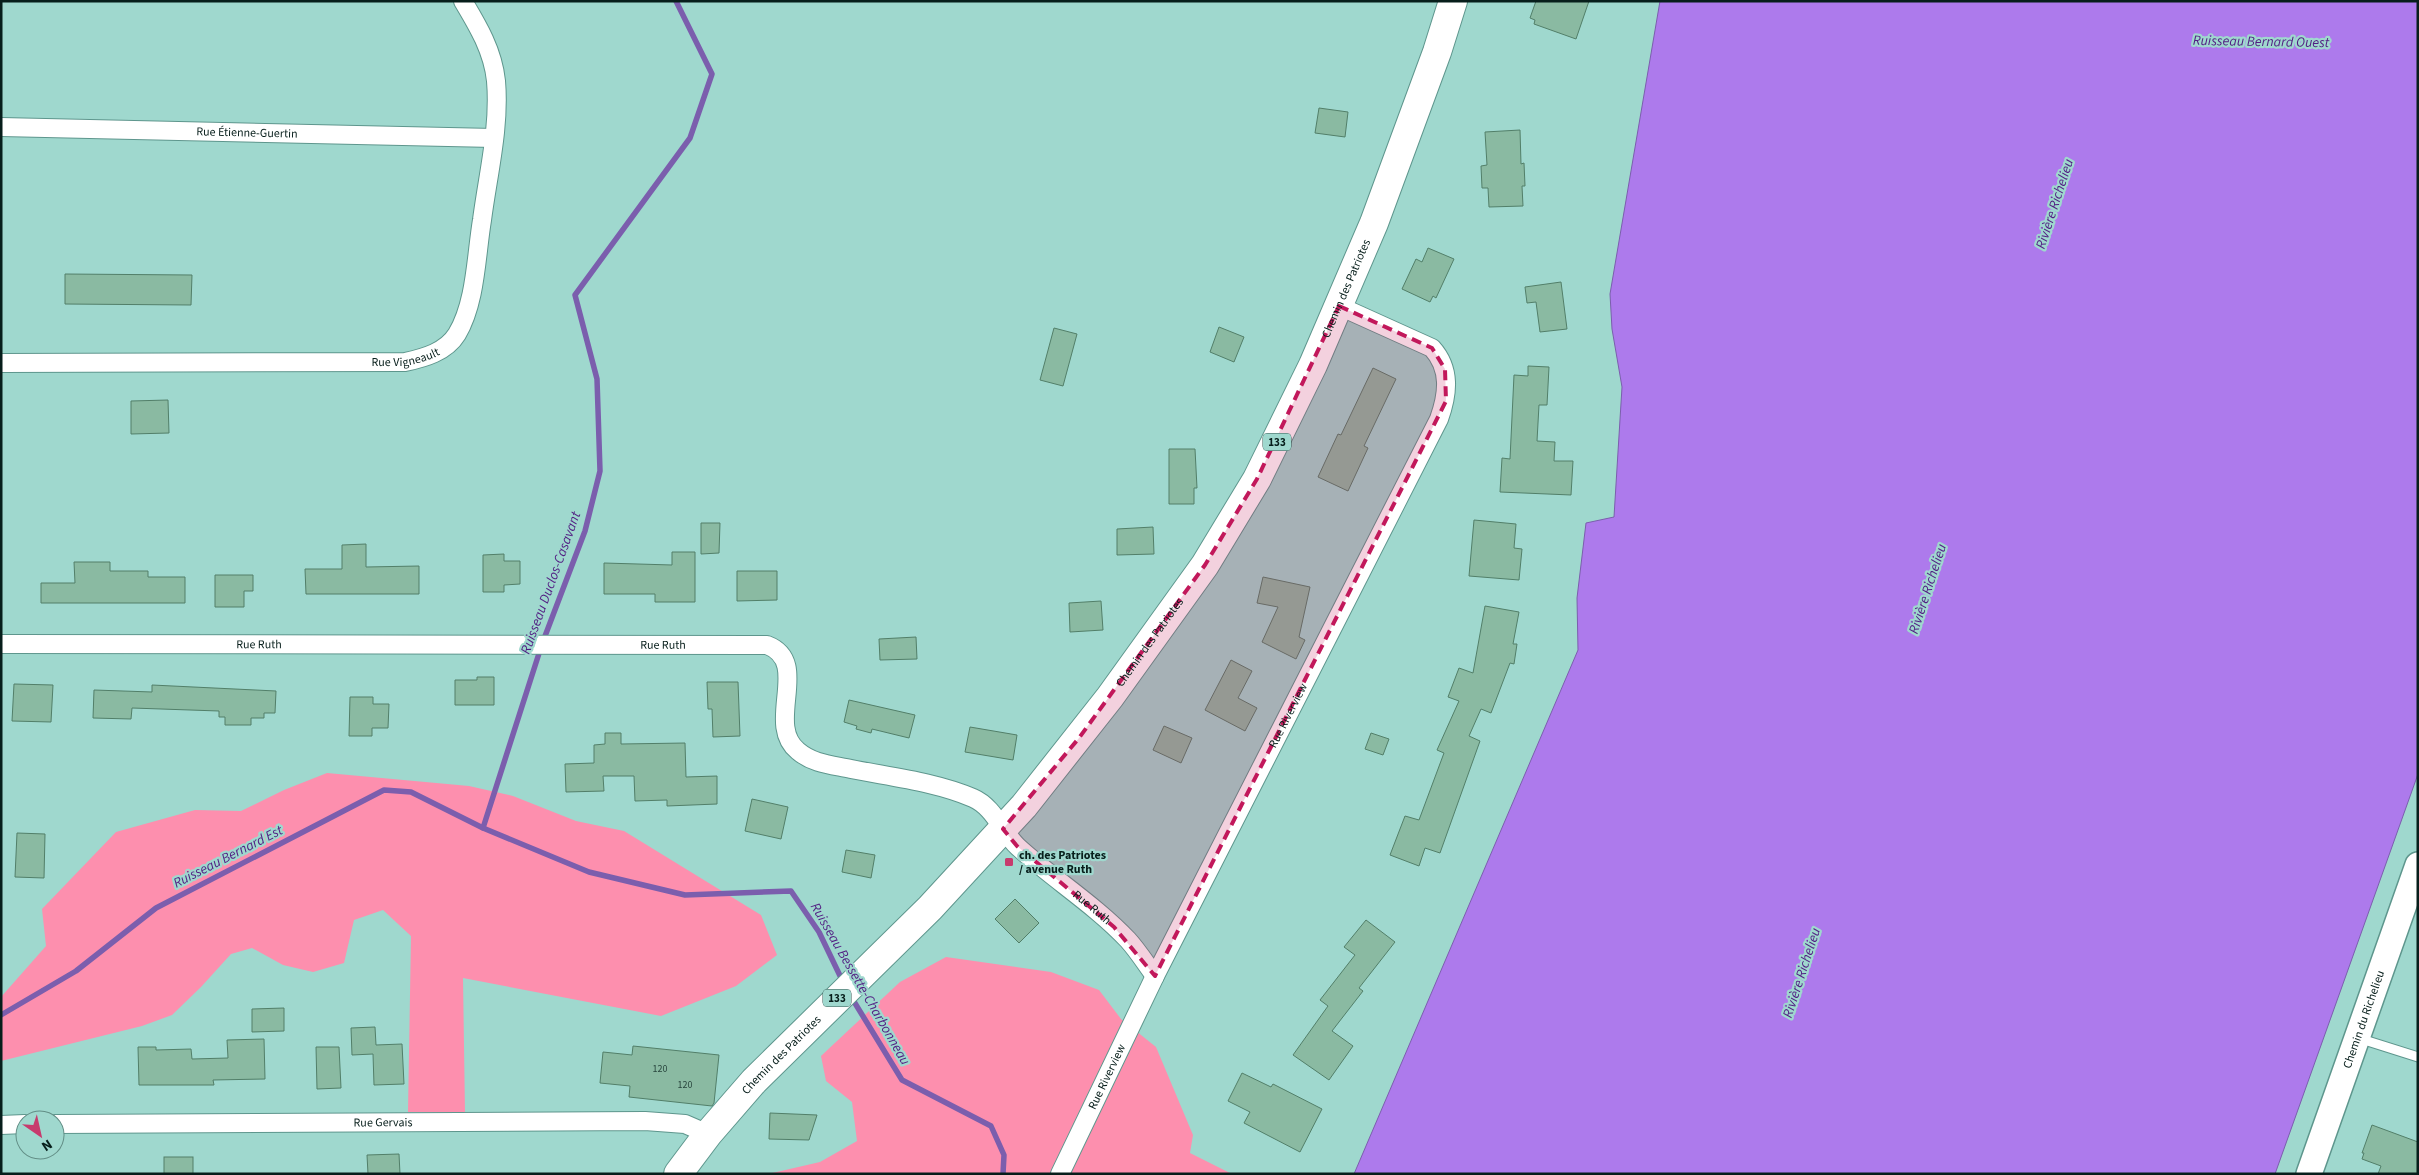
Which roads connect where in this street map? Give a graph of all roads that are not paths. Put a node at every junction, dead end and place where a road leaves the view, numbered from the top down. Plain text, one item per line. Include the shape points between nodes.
1 (463, 1) edge
2 (1453, 1) edge
3 (1, 127) edge
4 (494, 138) junction
5 (1339, 306) junction
6 (1, 363) edge
7 (1, 644) edge
8 (1004, 829) junction
9 (2418, 865) edge
10 (1155, 976) junction
11 (2357, 1038) junction
12 (2418, 1057) edge
13 (15, 1124) edge
14 (65, 1124) edge
15 (1, 1125) edge
16 (708, 1134) junction
17 (678, 1174) edge
18 (1060, 1174) edge
19 (2309, 1174) edge

1 - 4 street, Rue Vigneault via 480,28 496,80
2 - 5 main road, Chemin des Patriotes / 133 via 1402,147
3 - 4 street, Rue Étienne-Guertin
4 - 6 street, Rue Vigneault via 471,293 463,321 456,336 445,347 426,357 405,362
5 - 8 main road, Chemin des Patriotes / 133 via 1287,422 1218,545 1105,704
5 - 10 street, Rue Riverview via 1432,348 1444,369 1448,387 1446,401 1440,419
7 - 8 street, Rue Ruth via 767,645 781,654 788,667 784,730 798,752 820,763 969,796 984,804
8 - 10 street, Rue Ruth via 1017,846 1128,940
8 - 16 main road, Chemin des Patriotes / 133 via 930,908 754,1081
9 - 11 main road, Chemin du Richelieu
10 - 18 street, Rue Riverview
11 - 12 lane
11 - 19 main road, Chemin du Richelieu
13 - 15 street
14 - 16 street, Rue Gervais via 645,1121 685,1124
16 - 17 main road, Chemin des Patriotes / 133

